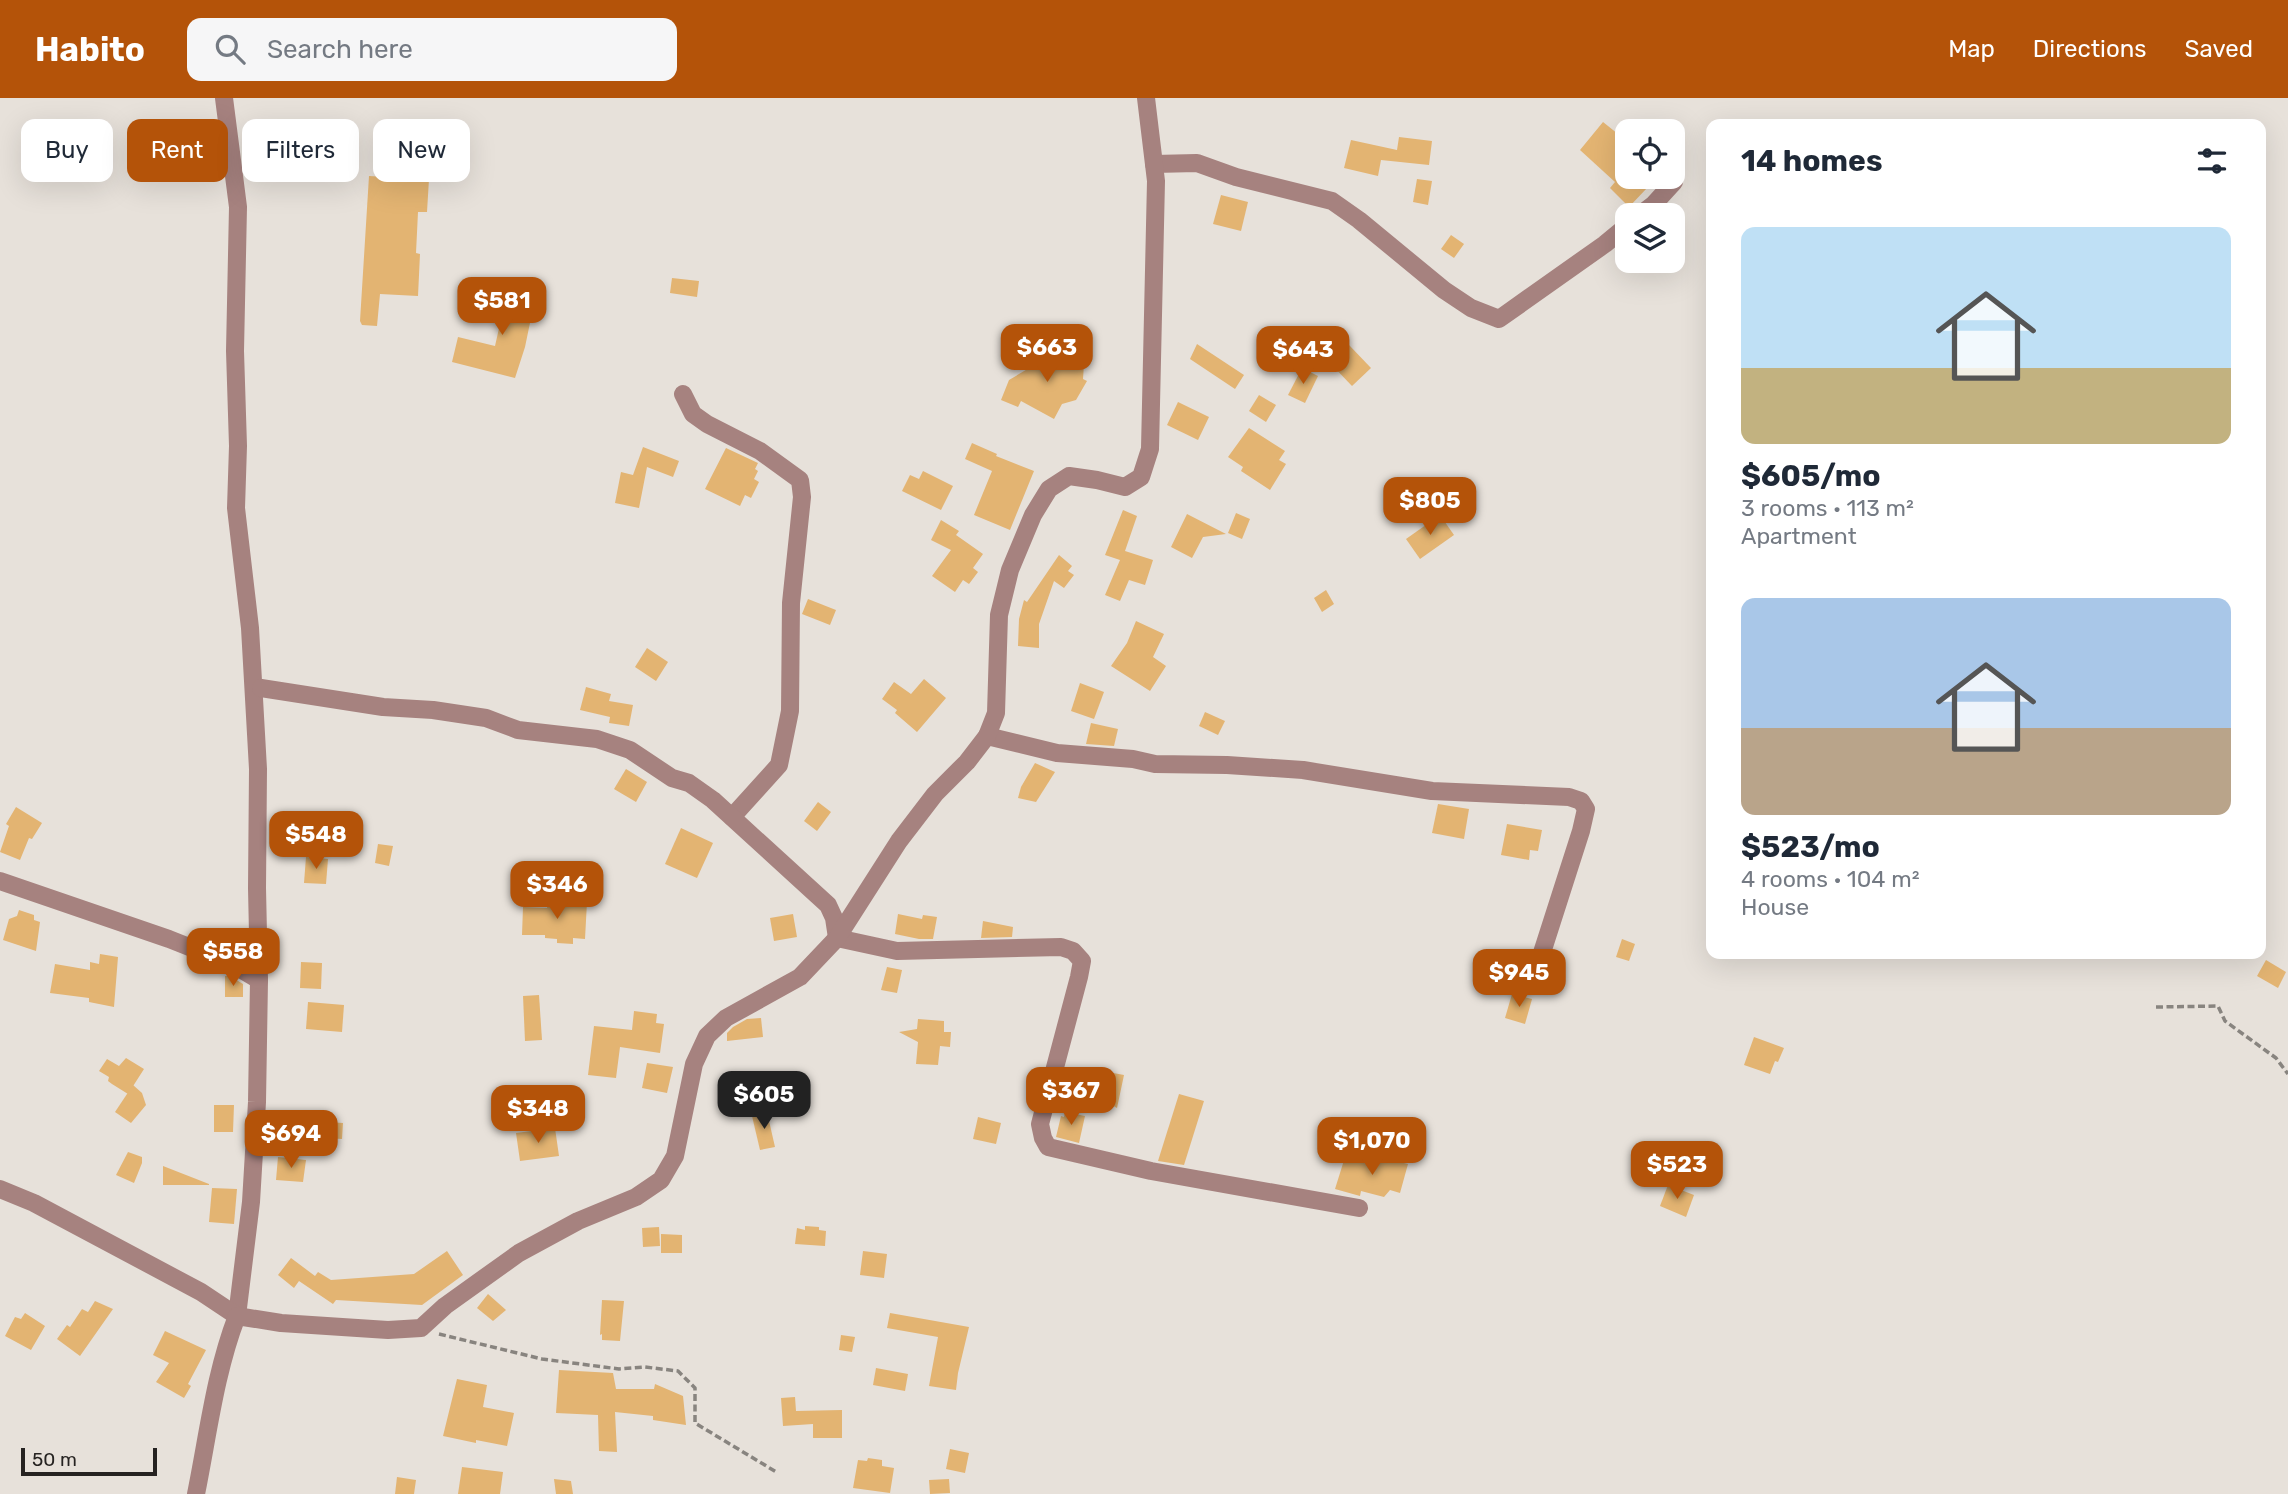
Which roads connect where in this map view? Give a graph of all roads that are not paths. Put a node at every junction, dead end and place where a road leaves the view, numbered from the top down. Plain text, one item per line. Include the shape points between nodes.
1 (224, 98) edge
2 (1146, 98) edge
3 (1154, 164) junction
4 (1667, 189) edge
5 (1652, 203) edge
6 (1615, 236) edge
7 (683, 394) dead end
8 (261, 688) dead end
9 (987, 736) junction
10 (732, 817) junction
11 (0, 881) edge
12 (837, 938) junction
13 (1539, 962) dead end
14 (259, 980) junction
15 (0, 1189) edge
16 (1359, 1208) dead end
17 (237, 1317) junction
18 (196, 1494) edge

1 - 14 street via 238,207 236,508 250,628 258,769
2 - 3 street
3 - 6 street via 1197,163 1332,201 1444,290 1499,319
3 - 9 street via 1150,449 1141,477 1125,488 1069,476 1049,489 1033,515 1010,569 999,615 996,713
4 - 5 street
7 - 10 street via 693,414 760,451 800,480 802,497 791,603 790,710 779,765
8 - 10 street via 383,708 486,718 518,730 597,739 630,750 672,778 689,783
9 - 12 street via 899,841
9 - 13 street via 1058,753 1155,764 1303,770 1432,791 1581,800 1586,810 1581,831
10 - 12 street via 828,905
11 - 14 street via 169,939
12 - 16 street via 897,951 1061,947 1073,951 1082,961 1079,977 1040,1124 1048,1147 1151,1171
12 - 17 street via 800,977 726,1018 706,1036 694,1064 675,1156 661,1180 636,1197 519,1252 421,1328 388,1330
14 - 17 street via 251,1202
15 - 17 street via 201,1292
17 - 18 street via 216,1384

